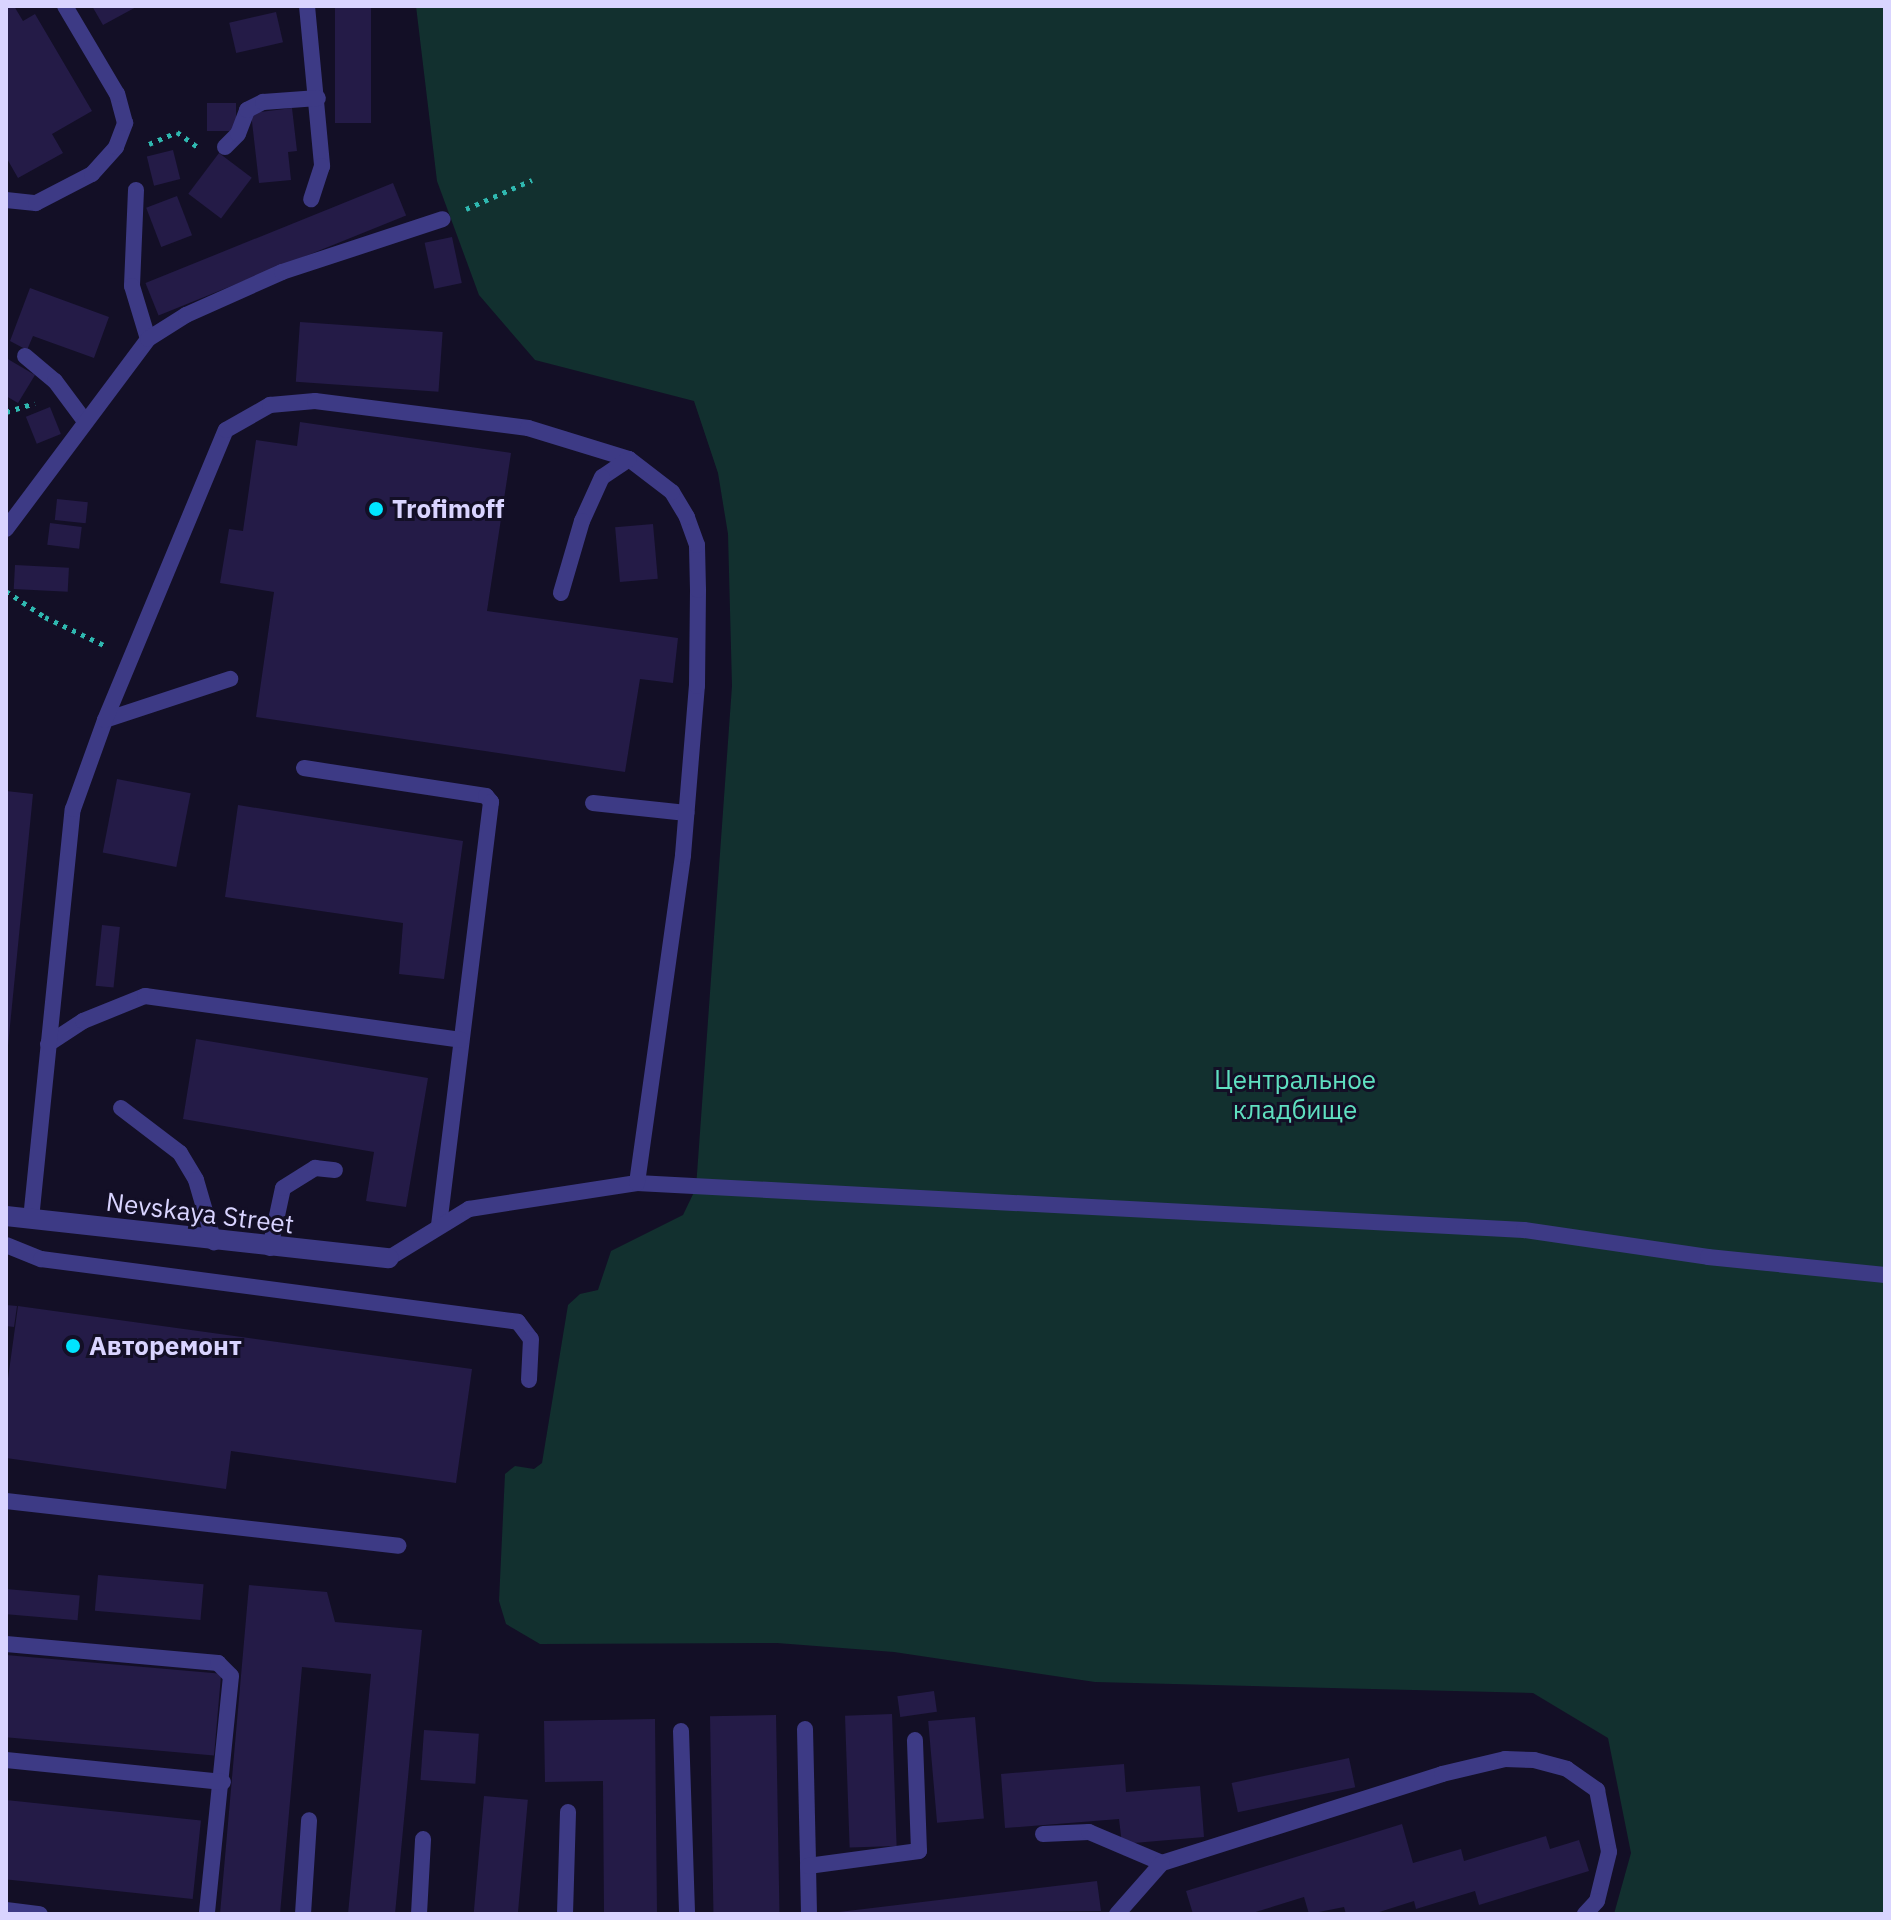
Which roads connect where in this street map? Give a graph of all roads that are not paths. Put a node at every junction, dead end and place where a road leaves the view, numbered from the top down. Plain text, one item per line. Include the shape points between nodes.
1 (65, 6) edge
2 (307, 6) edge
3 (318, 98) junction
4 (225, 147) road end
5 (136, 190) road end
6 (311, 199) dead end
7 (6, 200) edge
8 (443, 219) dead end
9 (148, 339) junction
10 (25, 356) dead end
11 (84, 420) junction
12 (629, 459) junction
13 (6, 529) edge
14 (561, 593) dead end
15 (230, 679) dead end
16 (105, 720) junction
17 (304, 768) dead end
18 (593, 803) dead end
19 (686, 813) junction
20 (461, 1040) junction
21 (48, 1044) junction
22 (121, 1108) dead end
23 (335, 1170) dead end
24 (637, 1183) junction
25 (6, 1216) edge
26 (31, 1219) junction
27 (439, 1224) junction
28 (214, 1242) junction
29 (6, 1245) edge
30 (270, 1248) junction
31 (389, 1258) joint
32 (1885, 1275) edge
33 (529, 1380) dead end
34 (6, 1501) edge
35 (398, 1546) dead end
36 (6, 1644) edge
37 (805, 1729) dead end
38 (681, 1731) dead end
39 (915, 1740) dead end
40 (6, 1760) edge
41 (223, 1782) junction
42 (568, 1812) dead end
43 (309, 1820) dead end
44 (1043, 1834) dead end
45 (423, 1839) dead end
46 (1162, 1863) junction
47 (808, 1866) junction
48 (6, 1910) edge
49 (40, 1914) edge
50 (207, 1914) edge
51 (303, 1914) edge
52 (419, 1914) edge
53 (565, 1914) edge
54 (687, 1914) edge
55 (809, 1914) edge
56 (1117, 1914) edge
57 (1585, 1914) edge

1 - 7 lane via 117,94 125,123 116,147 92,174 36,203
2 - 3 lane
3 - 4 lane via 263,102 247,110 238,134
3 - 6 lane via 322,166
5 - 9 lane via 132,286
8 - 9 lane via 282,272 186,315
9 - 11 lane
10 - 11 lane via 55,381
11 - 13 lane
12 - 14 lane via 602,477 582,521
12 - 16 lane via 528,428 315,401 270,405 226,430
12 - 19 lane via 672,492 697,545 697,686
15 - 16 lane
16 - 21 lane via 73,809
17 - 20 lane via 486,796 491,802
18 - 19 lane
19 - 24 lane
20 - 21 lane via 145,996 83,1021
20 - 27 lane
21 - 26 lane
22 - 28 lane via 180,1153 196,1180
23 - 30 lane via 315,1168 283,1188
24 - 27 lane via 469,1209
24 - 32 lane via 1524,1230 1708,1257
25 - 26 street, Nevskaya Street
26 - 28 street, Nevskaya Street
27 - 31 lane
28 - 30 street, Nevskaya Street
29 - 33 lane via 41,1259 518,1322 531,1339
30 - 31 street, Nevskaya Street
34 - 35 lane
36 - 41 lane via 218,1663 231,1676 232,1695
37 - 47 lane
38 - 54 lane
39 - 47 lane via 919,1851
40 - 41 lane
41 - 50 lane
42 - 53 lane
43 - 51 lane
44 - 46 lane via 1089,1832
45 - 52 lane
46 - 56 lane
46 - 57 lane via 1442,1774 1505,1759 1534,1760 1567,1769 1597,1790 1609,1852 1597,1901
47 - 55 lane
48 - 49 lane

